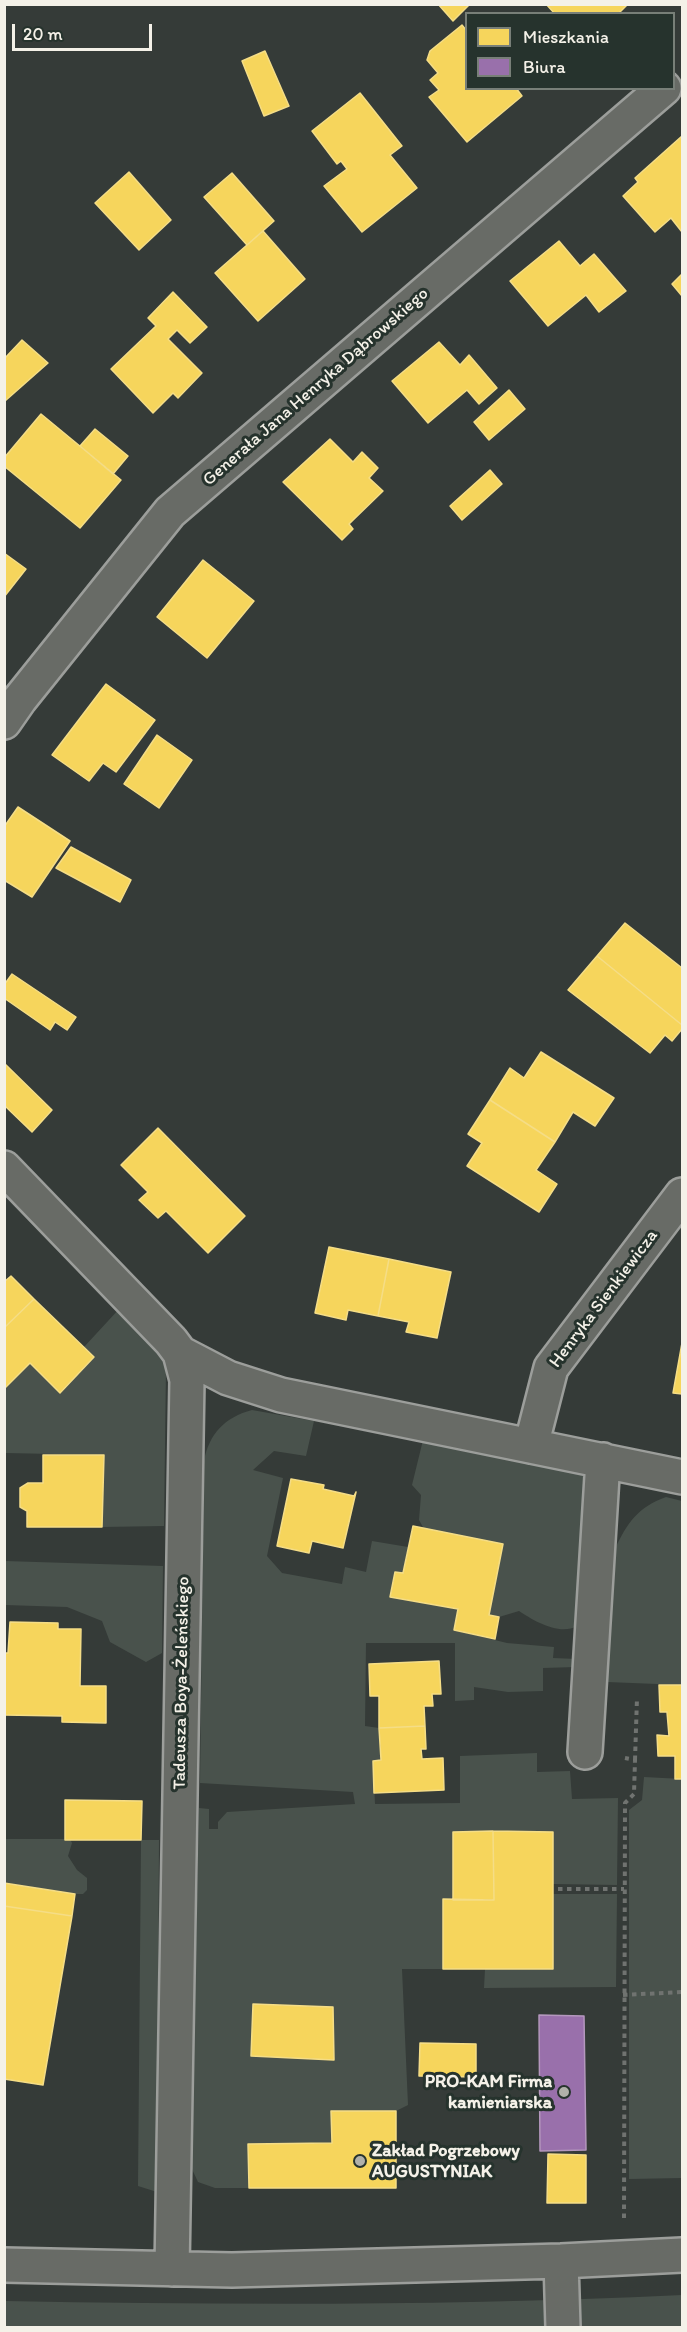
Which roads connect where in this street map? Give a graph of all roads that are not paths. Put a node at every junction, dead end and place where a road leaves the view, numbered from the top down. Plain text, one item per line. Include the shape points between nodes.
1 (662, 90) edge
2 (4, 722) edge
3 (4, 1168) edge
4 (682, 1195) edge
5 (180, 1353) junction
6 (531, 1446) junction
7 (603, 1460) junction
8 (682, 1477) edge
9 (585, 1752) road end
10 (682, 2255) edge
11 (561, 2262) junction
12 (4, 2265) edge
13 (172, 2269) junction
14 (563, 2328) edge

1 - 2 street, Generała Jana Henryka Dąbrowskiego via 170,512
3 - 5 street, Tadeusza Boya-Żeleńskiego via 142,1308
4 - 6 street, Henryka Sienkiewicza via 551,1368
5 - 6 street via 228,1378 281,1395
5 - 13 street, Tadeusza Boya-Żeleńskiego via 188,1395
6 - 7 street
7 - 8 street
7 - 9 street
10 - 11 street
11 - 13 street
11 - 14 street
12 - 13 street

